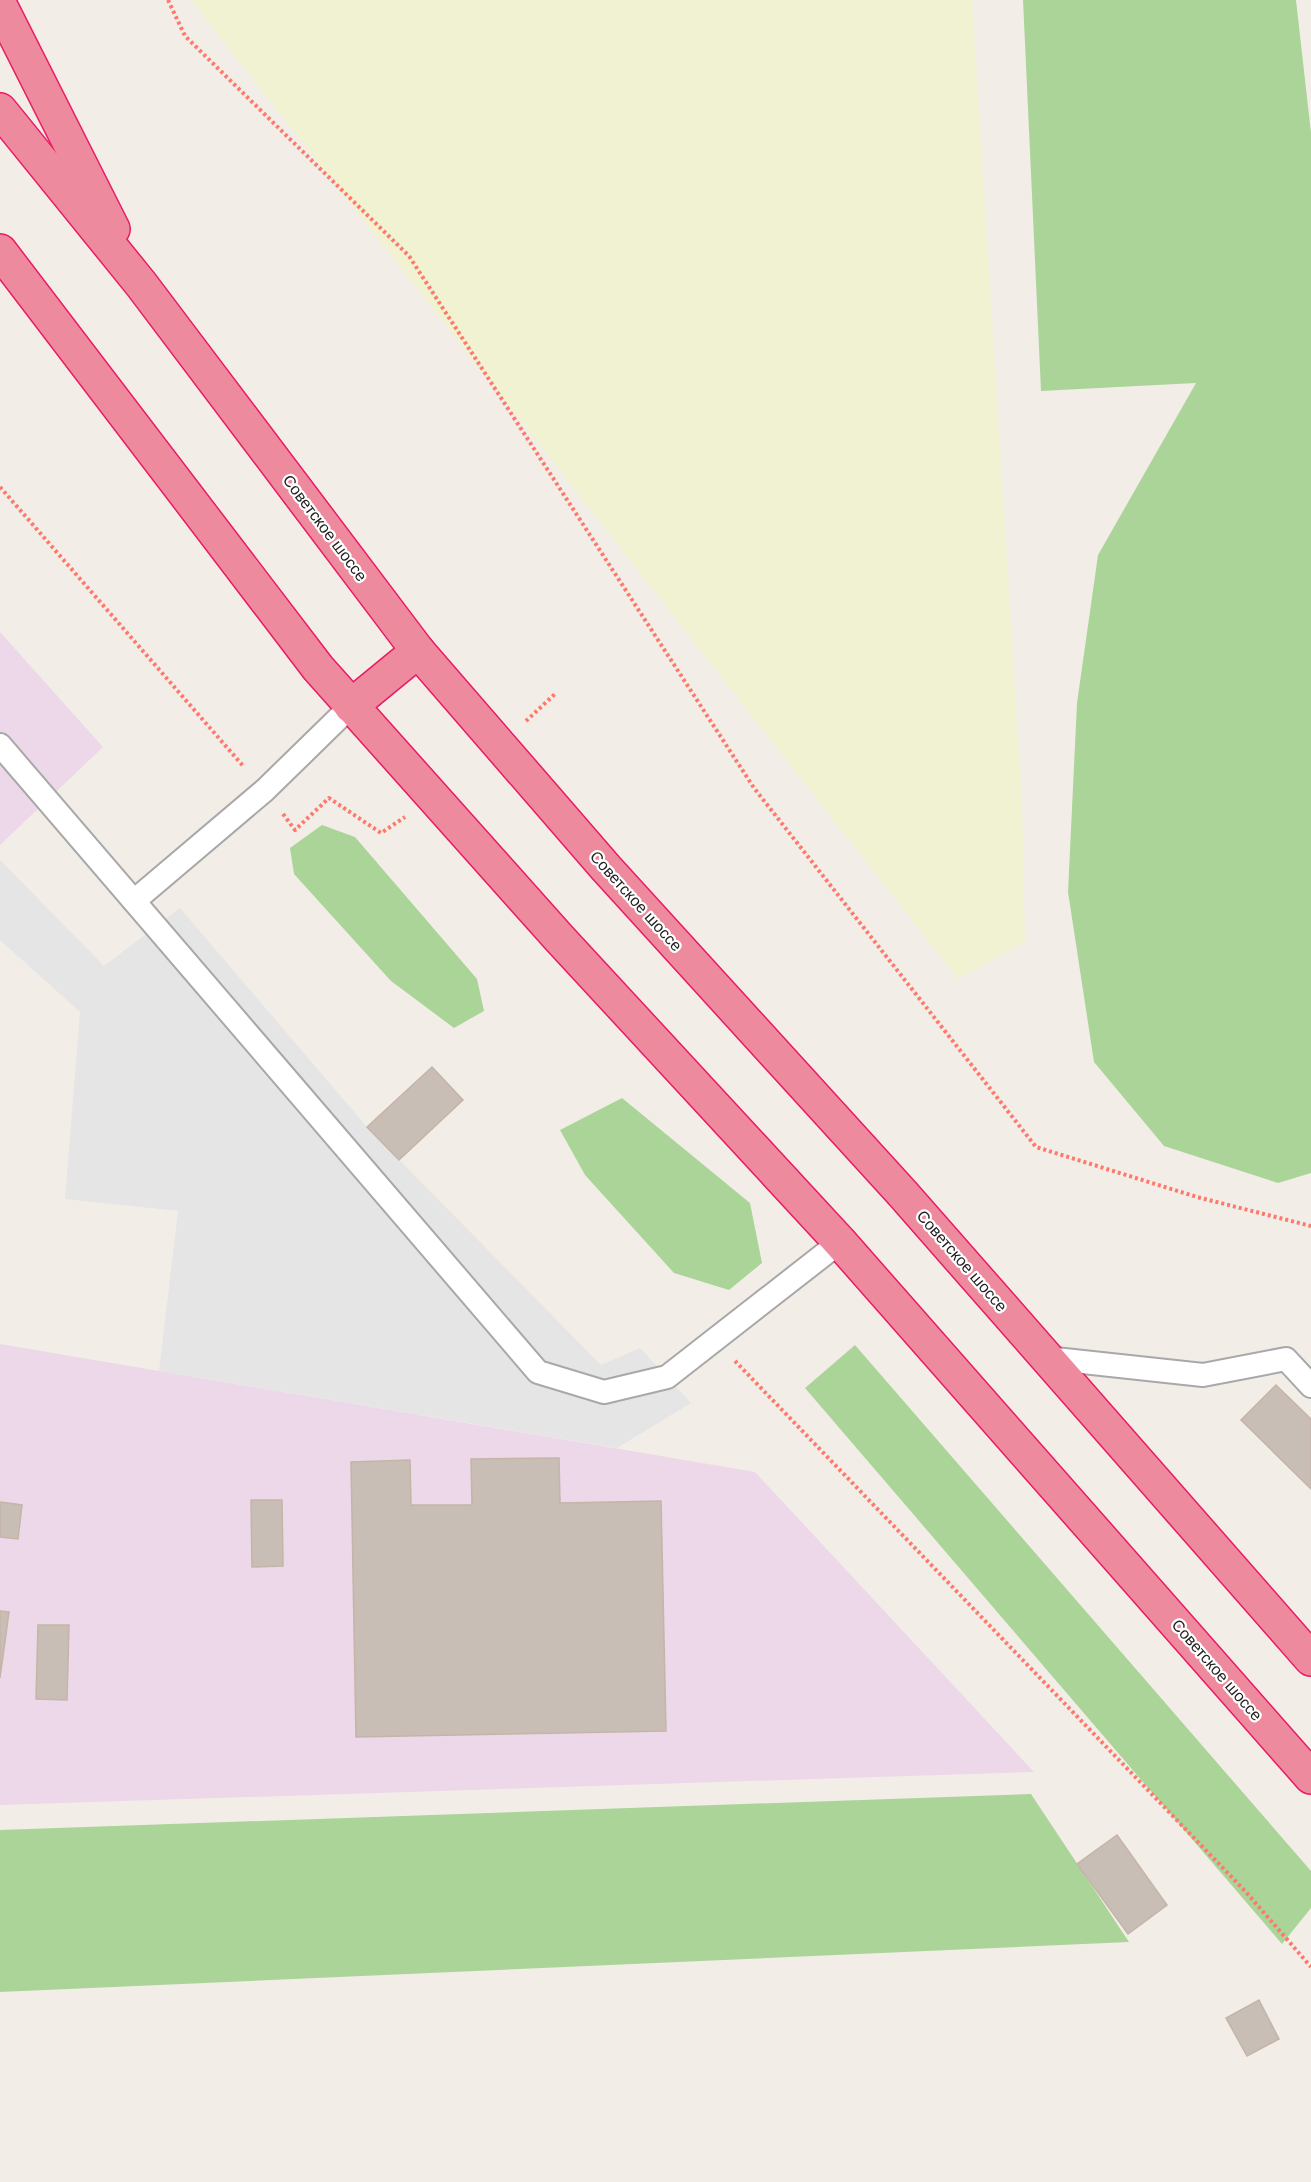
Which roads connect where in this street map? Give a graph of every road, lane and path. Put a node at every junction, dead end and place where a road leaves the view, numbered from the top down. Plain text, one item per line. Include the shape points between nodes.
1 (168, 0) edge
2 (0, 5) edge
3 (0, 111) edge
4 (0, 251) edge
5 (141, 284) junction
6 (0, 487) edge
7 (418, 651) junction
8 (351, 706) junction
9 (0, 745) edge
10 (265, 790) junction
11 (134, 901) junction
12 (1311, 1226) edge
13 (840, 1242) junction
14 (714, 1340) junction
15 (1046, 1358) junction
16 (1311, 1386) edge
17 (1311, 1659) edge
18 (1311, 1777) edge
19 (1311, 1967) edge

1 - 12 path via 185,36 409,256 754,788 1036,1147 1197,1197
2 - 5 highway
3 - 5 highway, Советское шоссе
4 - 8 highway, Советское шоссе
5 - 7 highway, Советское шоссе
6 - 10 path
7 - 8 highway
7 - 15 highway, Советское шоссе via 541,795 903,1194
8 - 10 lane
8 - 13 highway, Советское шоссе
9 - 11 lane
10 - 11 lane
11 - 14 lane via 538,1372 604,1392 667,1377
13 - 14 lane
13 - 18 highway, Советское шоссе
14 - 19 path via 1246,1892
15 - 16 lane via 1203,1375 1286,1359
15 - 17 highway, Советское шоссе

